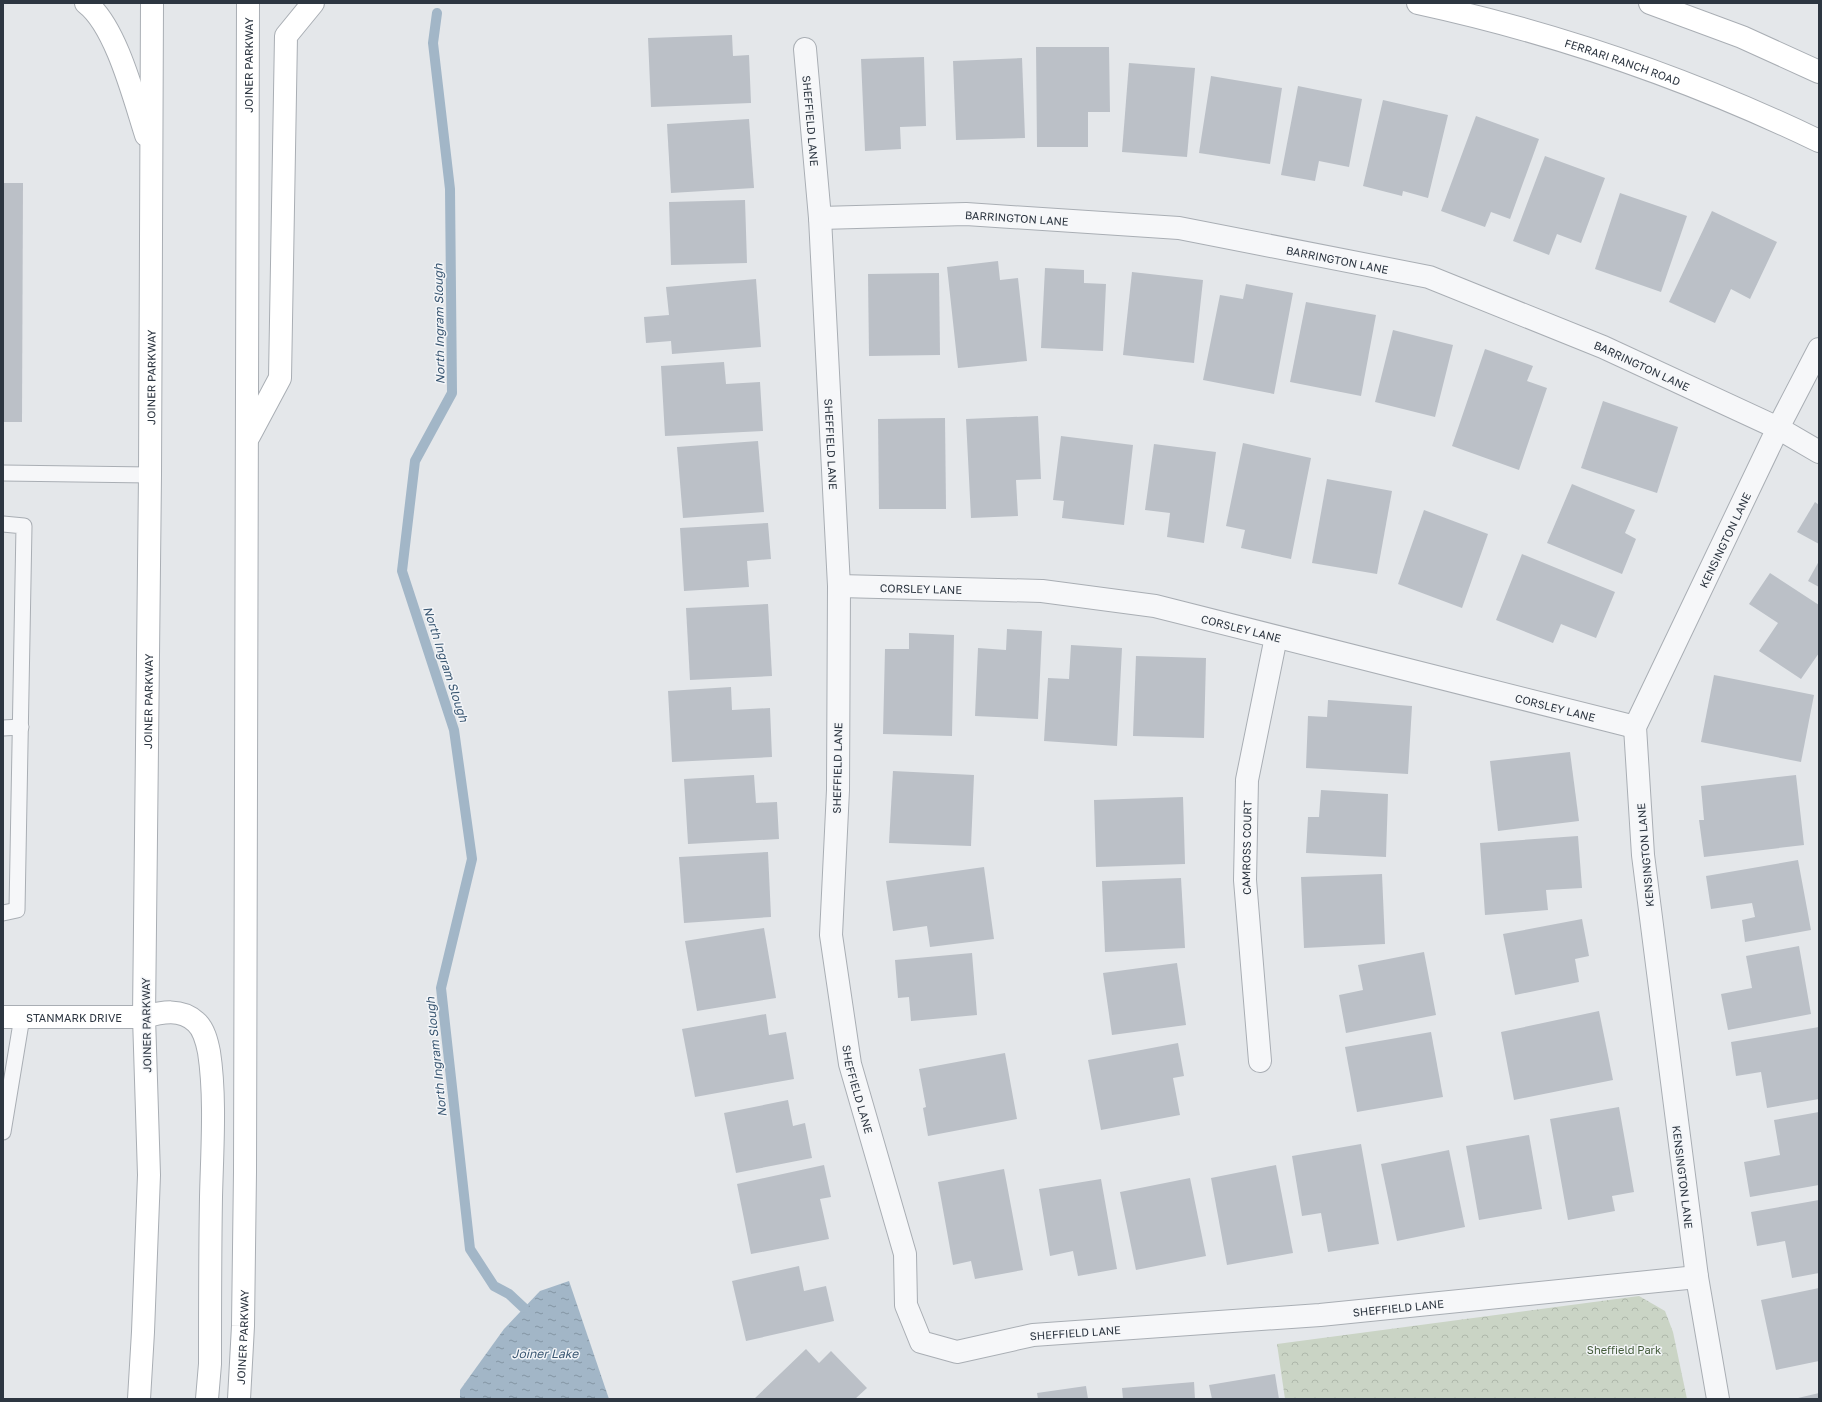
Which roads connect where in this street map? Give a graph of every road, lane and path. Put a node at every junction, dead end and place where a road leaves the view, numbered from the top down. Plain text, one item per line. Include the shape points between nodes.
1 (86, 3) edge
2 (152, 3) edge
3 (248, 3) edge
4 (313, 3) edge
5 (1418, 3) edge
6 (1650, 3) edge
7 (805, 49) dead end
8 (1819, 72) edge
9 (1819, 141) edge
10 (152, 150) junction
11 (820, 218) junction
12 (1819, 349) edge
13 (1778, 428) junction
14 (248, 439) junction
15 (1819, 452) edge
16 (3, 473) edge
17 (150, 475) junction
18 (3, 524) edge
19 (839, 586) junction
20 (1276, 637) junction
21 (21, 727) junction
22 (1635, 727) junction
23 (3, 728) edge
24 (3, 913) edge
25 (13, 1017) edge
26 (144, 1017) junction
27 (1260, 1061) dead end
28 (3, 1132) edge
29 (1696, 1277) junction
30 (139, 1399) edge
31 (207, 1399) edge
32 (239, 1399) edge
33 (1718, 1399) edge

1 - 10 main road via 94,9 113,39
2 - 10 main road, JOINER PARKWAY
3 - 14 main road, JOINER PARKWAY
4 - 14 main road via 286,36 280,378
5 - 9 main road, FERRARI RANCH ROAD via 1521,28 1598,53 1712,94
6 - 8 main road via 1742,37
7 - 11 street, SHEFFIELD LANE
10 - 17 main road, JOINER PARKWAY
11 - 13 street, BARRINGTON LANE via 966,214 1179,228 1429,277 1603,347
11 - 19 street, SHEFFIELD LANE
12 - 13 street, KENSINGTON LANE
13 - 15 street, BARRINGTON LANE
13 - 22 street, KENSINGTON LANE
14 - 32 main road, JOINER PARKWAY via 245,1172 243,1326
16 - 17 lane
17 - 26 main road, JOINER PARKWAY
18 - 21 lane via 24,526
19 - 20 street, CORSLEY LANE via 1042,591 1155,606
19 - 29 street, SHEFFIELD LANE via 838,790 831,935 850,1064 905,1254 906,1305 921,1342 956,1352 1033,1335 1320,1315
20 - 22 street, CORSLEY LANE
20 - 27 street, CAMROSS COURT via 1247,780 1245,880
21 - 23 lane
21 - 24 lane via 17,910
22 - 29 street, KENSINGTON LANE via 1643,855
25 - 26 main road, STANMARK DRIVE
25 - 28 lane
26 - 30 main road, JOINER PARKWAY via 149,1175
26 - 31 main road, STANMARK DRIVE via 160,1012 179,1012 196,1022 205,1036 209,1053 213,1127 210,1364
29 - 33 street, KENSINGTON LANE

